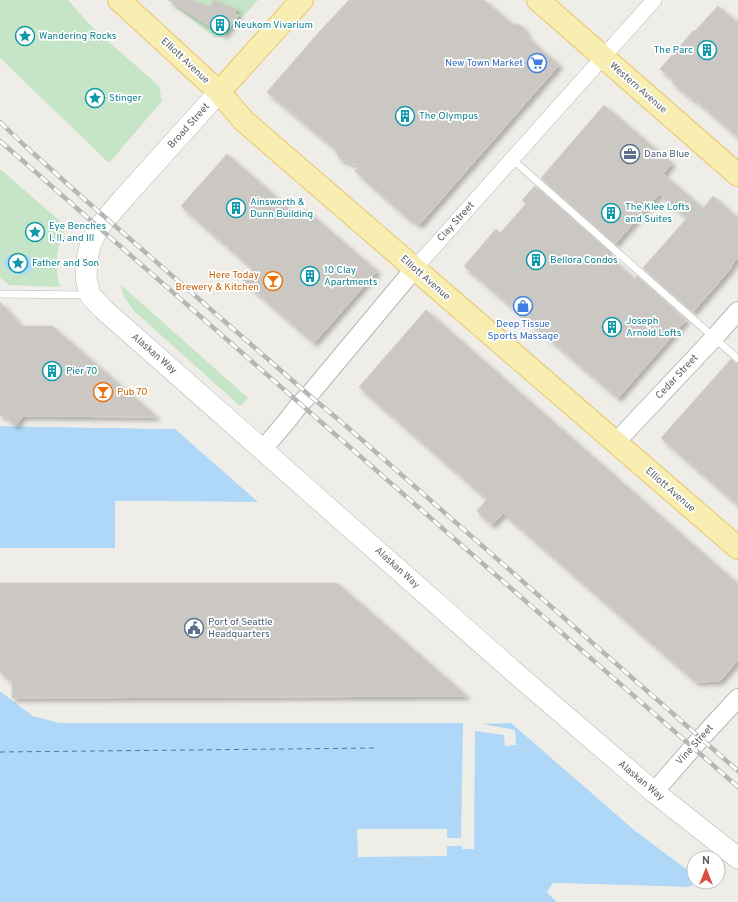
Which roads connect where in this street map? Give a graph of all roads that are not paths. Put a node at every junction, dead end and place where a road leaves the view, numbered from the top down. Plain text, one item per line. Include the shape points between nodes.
1 (119, 0) edge
2 (302, 0) edge
3 (538, 0) edge
4 (654, 0) edge
5 (603, 57) junction
6 (219, 92) junction
7 (512, 159) junction
8 (738, 175) edge
9 (415, 268) junction
10 (0, 294) edge
11 (90, 295) junction
12 (738, 311) edge
13 (714, 338) junction
14 (738, 359) edge
15 (615, 443) junction
16 (263, 449) junction
17 (738, 548) edge
18 (738, 698) edge
19 (654, 792) junction
20 (738, 858) edge

1 - 6 main road, Elliott Avenue
2 - 6 main road, Broad Street
3 - 5 main road, Western Avenue
4 - 5 street, Clay Street
5 - 7 street, Clay Street
5 - 8 main road, Western Avenue
6 - 9 main road, Elliott Avenue via 244,121
6 - 11 main road, Broad Street via 99,227 87,259 86,276
7 - 9 street, Clay Street
7 - 13 lane
9 - 15 main road, Elliott Avenue
9 - 16 street, Clay Street
10 - 11 lane
11 - 16 main road, Alaskan Way
12 - 13 street, Cedar Street
13 - 14 lane
13 - 15 street, Cedar Street
15 - 17 main road, Elliott Avenue
16 - 19 main road, Alaskan Way
18 - 19 street, Vine Street
19 - 20 main road, Alaskan Way

